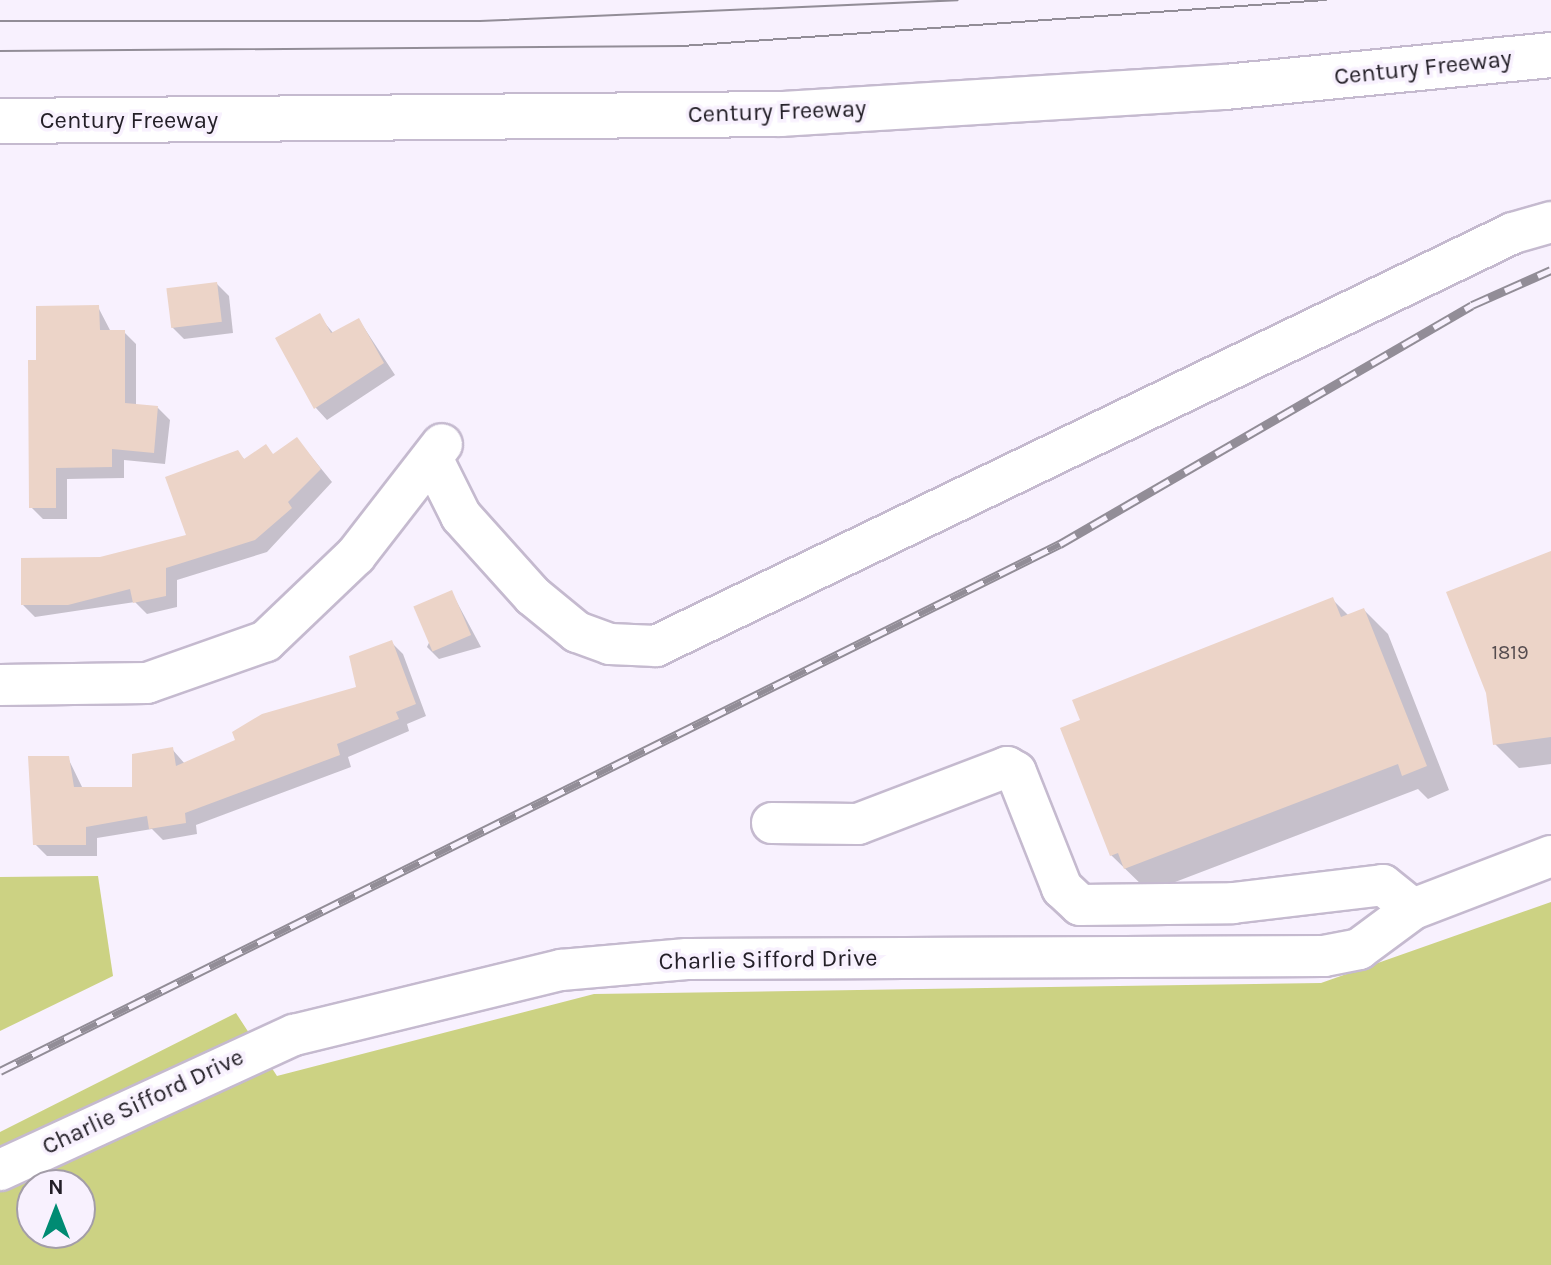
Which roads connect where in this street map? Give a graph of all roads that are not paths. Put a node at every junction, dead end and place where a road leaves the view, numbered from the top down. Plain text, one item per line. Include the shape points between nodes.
1 (1551, 55) edge
2 (0, 121) edge
3 (1551, 222) edge
4 (0, 685) edge
5 (772, 823) dead end
6 (1551, 856) edge
7 (1413, 909) junction
8 (0, 1170) edge

1 - 2 highway, Century Freeway via 1225,87 781,114
3 - 4 street via 1513,233 656,646 610,644 555,614 461,516 437,452 356,555 266,641 147,683
5 - 7 street via 858,824 1007,767 1016,772 1062,888 1080,905 1233,903 1383,885
6 - 7 street, Charlie Sifford Drive
7 - 8 street, Charlie Sifford Drive via 1359,949 1324,956 687,959 561,970 294,1035

